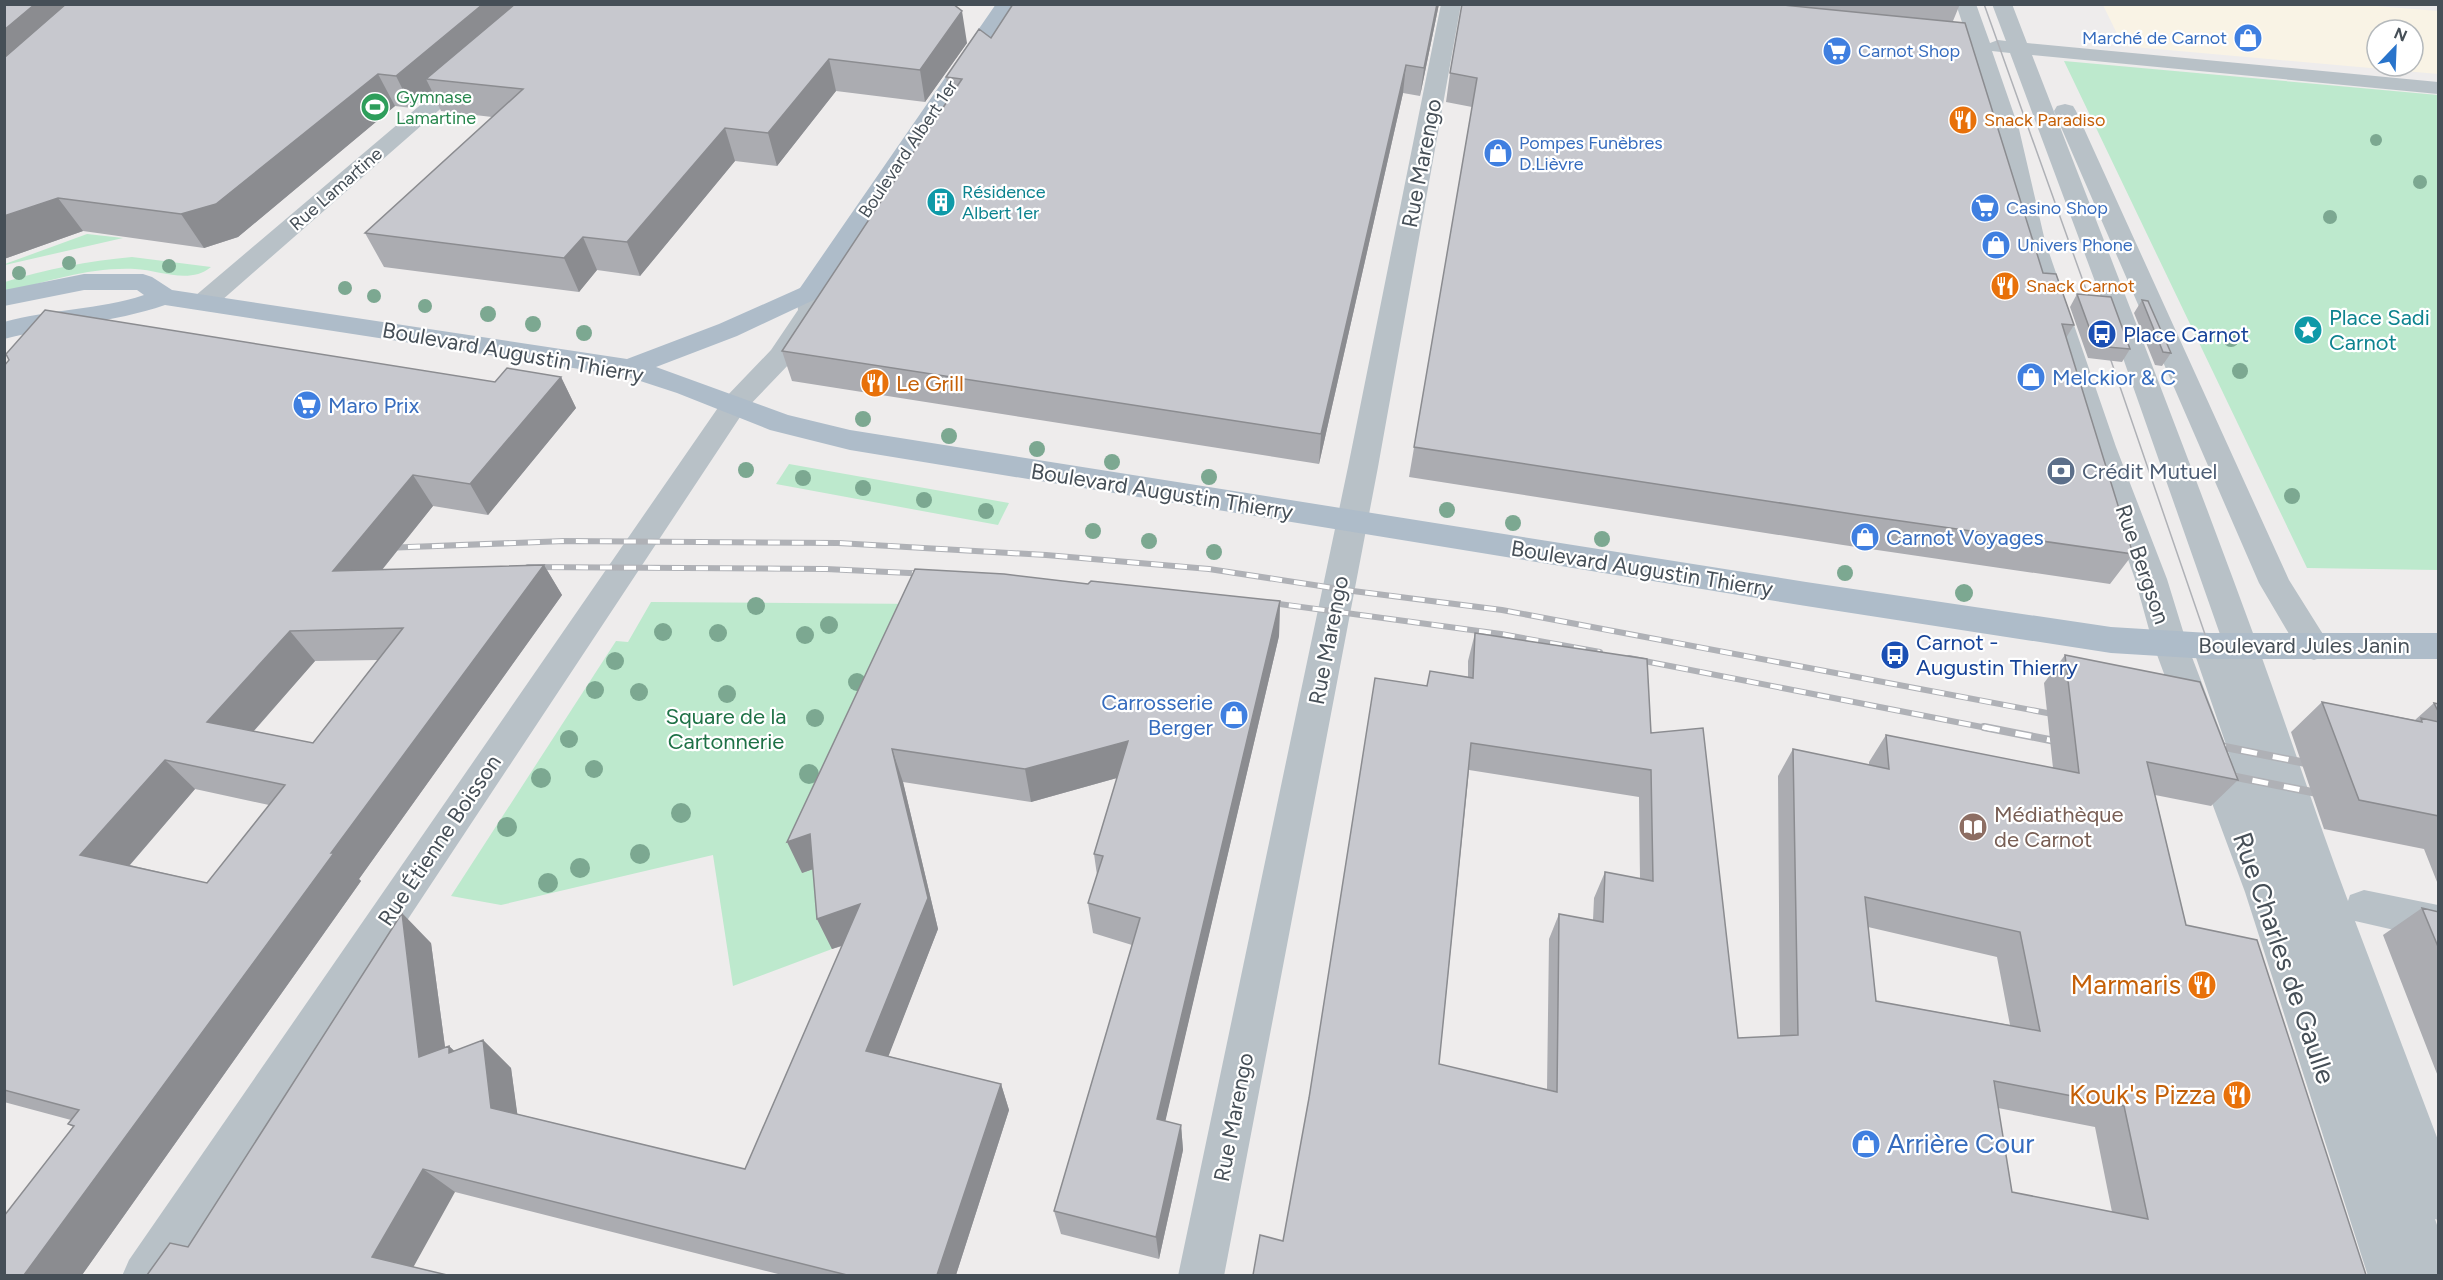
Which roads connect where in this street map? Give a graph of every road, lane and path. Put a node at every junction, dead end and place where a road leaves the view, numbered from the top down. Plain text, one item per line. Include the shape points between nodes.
1 (999, 4) edge
2 (1451, 4) edge
3 (1966, 4) edge
4 (2002, 4) edge
5 (1005, 5) edge
6 (1970, 43) junction
7 (2028, 48) junction
8 (487, 59) edge
9 (2439, 88) edge
10 (809, 293) junction
11 (164, 297) junction
12 (4, 298) edge
13 (204, 302) junction
14 (4, 331) edge
15 (629, 369) junction
16 (734, 405) junction
17 (1352, 522) junction
18 (2170, 644) junction
19 (2225, 646) junction
20 (2439, 646) edge
21 (2314, 647) junction
22 (2231, 705) junction
23 (2364, 907) dead end
24 (2439, 922) edge
25 (2439, 1198) edge
26 (145, 1275) edge
27 (1201, 1275) edge
28 (2391, 1275) edge
29 (2433, 1275) edge

1 - 5 street
2 - 17 street, Rue Marengo
3 - 6 street, Rue Bergson
4 - 7 street
5 - 10 main road, Boulevard Albert 1er
6 - 7 street
6 - 18 street, Rue Bergson via 2008,129 2033,241
7 - 9 street
7 - 19 street via 2129,338
7 - 21 street via 2275,583
8 - 13 street, Rue Lamartine
10 - 15 main road
10 - 16 street, Boulevard Albert 1er via 811,310 781,356
11 - 12 main road, Boulevard Augustin Thierry via 143,282 84,282
11 - 13 main road, Boulevard Augustin Thierry
11 - 14 main road, Boulevard Augustin Thierry via 120,311 61,317
13 - 15 main road, Boulevard Augustin Thierry
15 - 16 main road, Boulevard Augustin Thierry
16 - 17 main road, Boulevard Augustin Thierry via 780,423 850,440
16 - 26 street, Rue Étienne Boisson
17 - 18 main road, Boulevard Augustin Thierry via 1806,594 2102,638
17 - 27 street, Rue Marengo
18 - 19 main road, Boulevard Jules Janin
18 - 22 street
18 - 28 street, Rue Charles de Gaulle via 2264,892
19 - 21 main road, Boulevard Jules Janin
19 - 22 street
19 - 25 street via 2298,818
20 - 21 main road, Boulevard Jules Janin
22 - 29 street
23 - 24 street

